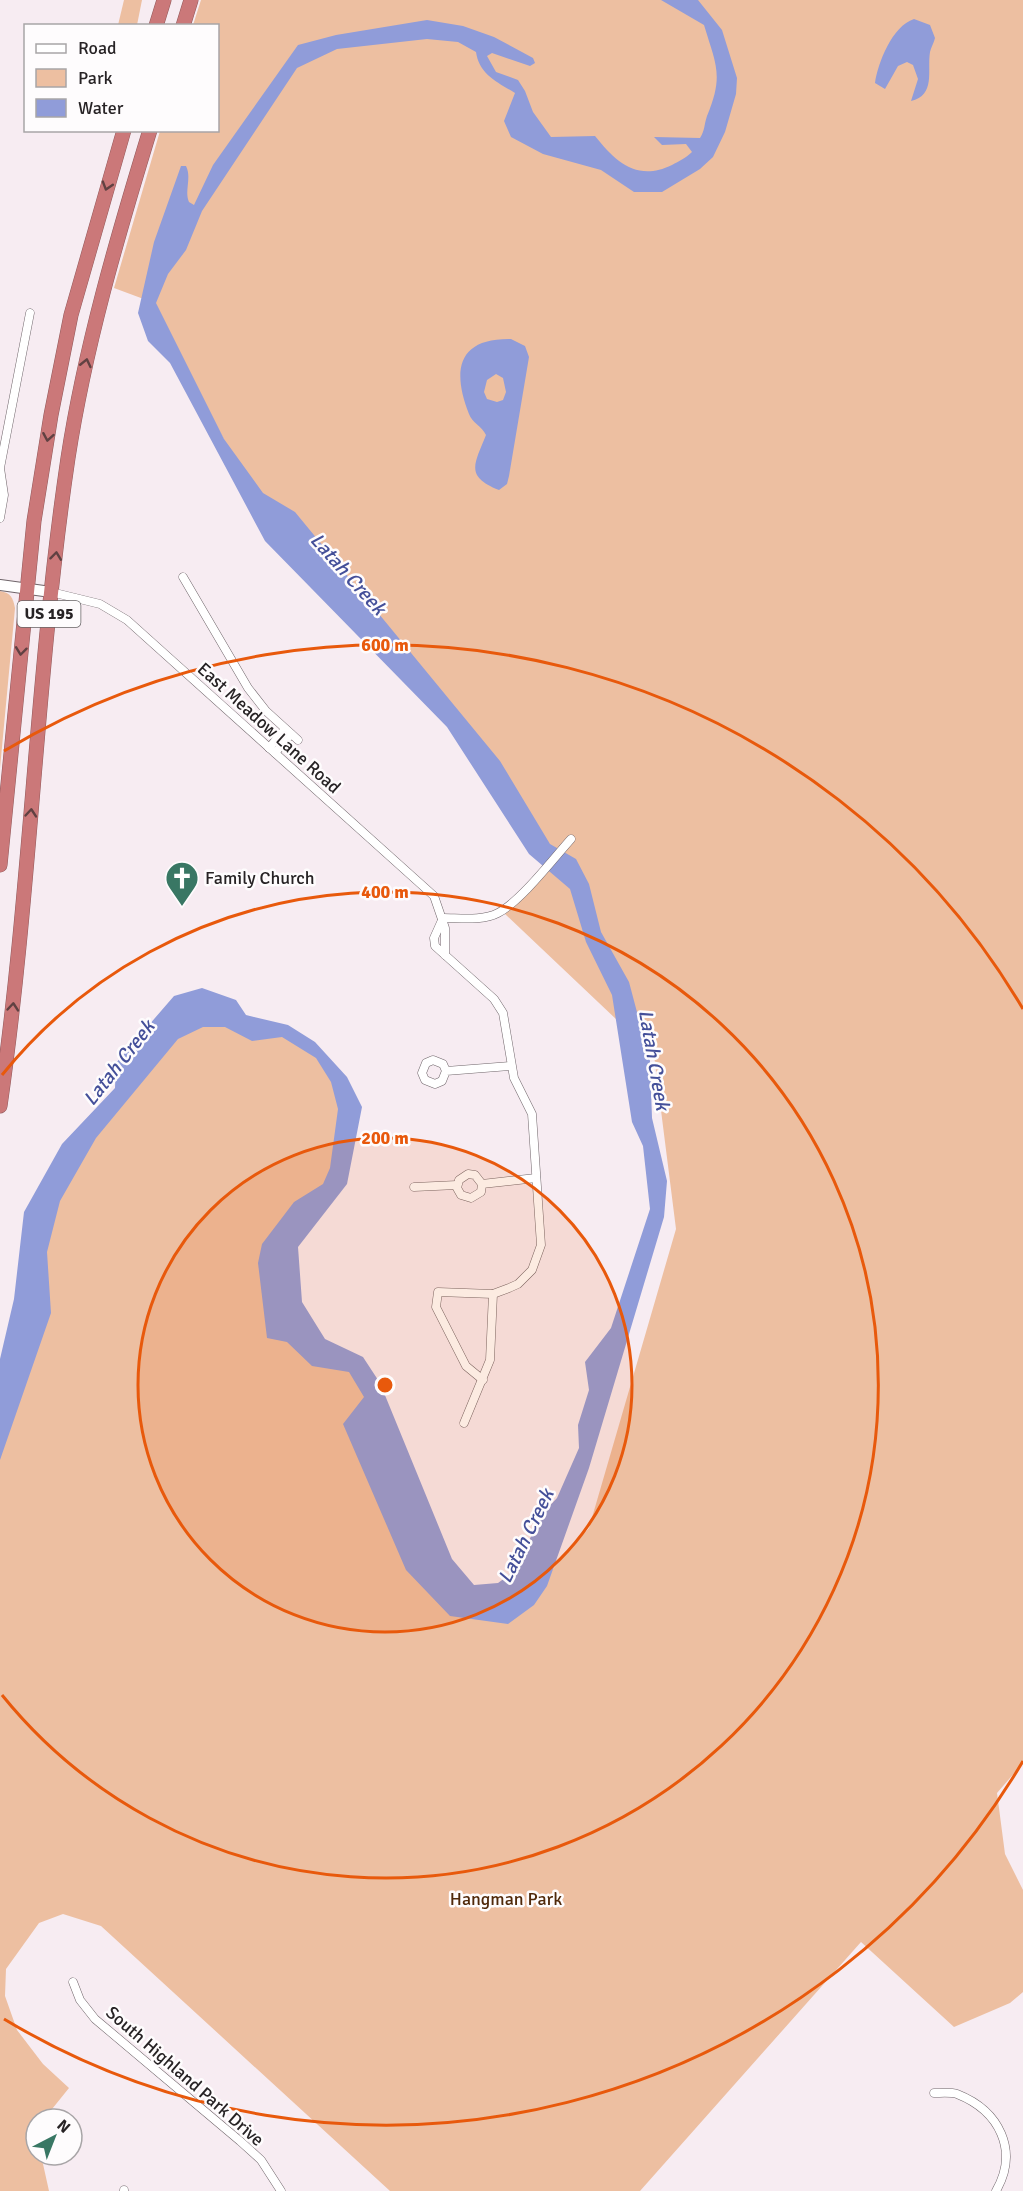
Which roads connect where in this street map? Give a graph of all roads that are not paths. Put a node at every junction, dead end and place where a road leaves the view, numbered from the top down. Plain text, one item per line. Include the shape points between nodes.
1 (164, 0) edge
2 (190, 0) edge
3 (157, 24) edge
4 (184, 24) edge
5 (123, 132) edge
6 (149, 132) edge
7 (30, 313) dead end
8 (1, 514) edge
9 (183, 577) dead end
10 (0, 585) edge
11 (28, 590) junction
12 (51, 592) junction
13 (288, 732) junction
14 (298, 740) dead end
15 (272, 750) junction
16 (571, 839) dead end
17 (0, 865) edge
18 (443, 918) junction
19 (445, 955) junction
20 (511, 1066) junction
21 (446, 1071) dead end
22 (0, 1106) edge
23 (536, 1178) junction
24 (482, 1184) junction
25 (457, 1185) junction
26 (414, 1187) dead end
27 (493, 1294) junction
28 (483, 1380) junction
29 (464, 1423) dead end
30 (74, 1982) dead end
31 (934, 2093) dead end
32 (281, 2191) edge
33 (996, 2191) edge

1 - 3 highway
2 - 4 highway
5 -> 11 highway, US 195 via 71,315 34,521
12 -> 6 highway, US 195 via 68,458 83,378 106,279
7 - 8 street via 0,468 4,495
9 - 13 street via 248,688
10 - 11 street
11 - 12 street
11 -> 17 highway, US 195
12 - 15 street, East Meadow Lane Road via 100,604 127,620
22 -> 12 highway, US 195 via 11,1030
13 - 14 street
13 - 15 street
15 - 18 street, East Meadow Lane Road via 434,896
16 - 18 street via 523,892 498,913
18 - 19 street
18 - 19 street via 434,938 437,949
19 - 20 street via 499,1005 507,1025
20 - 21 street
20 - 23 street via 531,1114
23 - 24 street
23 - 27 street via 541,1245 537,1259 518,1284
24 - 25 street via 476,1175 468,1174
24 - 25 street via 481,1192 471,1198 461,1195
25 - 26 street
27 - 28 street via 490,1360
27 - 28 street via 438,1292 436,1307 466,1366
28 - 29 street
30 - 32 street, South Highland Park Drive via 80,2000 94,2019 261,2160
31 - 33 street via 956,2093 992,2118 1008,2156 1005,2176

